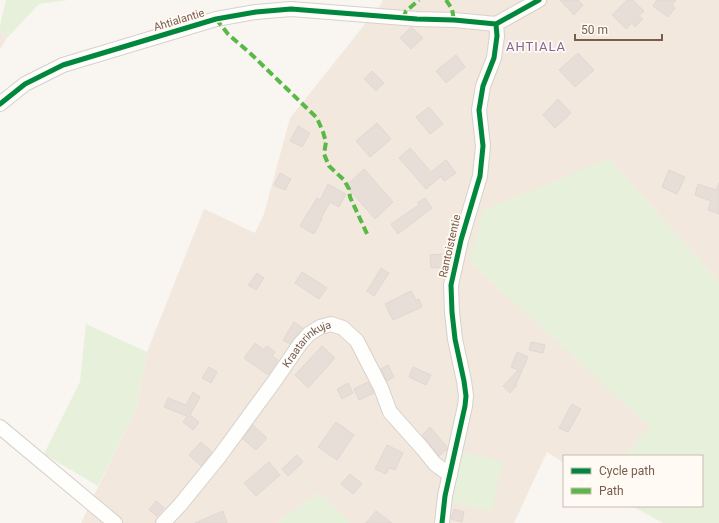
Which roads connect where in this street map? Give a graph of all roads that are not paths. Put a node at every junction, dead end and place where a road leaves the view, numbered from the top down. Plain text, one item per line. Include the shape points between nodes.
1 (539, 0) edge
2 (496, 24) junction
3 (0, 104) edge
4 (0, 427) edge
5 (450, 475) junction
6 (115, 523) edge
7 (163, 523) edge
8 (442, 523) edge

1 - 2 street
2 - 3 street, Ahtialantie via 291,9 256,12 216,19 63,65 25,84
2 - 5 street, Rantoistentie via 494,58 483,86 479,110 483,146 481,171 451,285 455,339 466,396
4 - 6 street
5 - 7 street, Kraatarinkuja via 435,464 390,412 357,341 343,328 331,324 309,334 300,344 218,457
5 - 8 street, Rantoistentie

